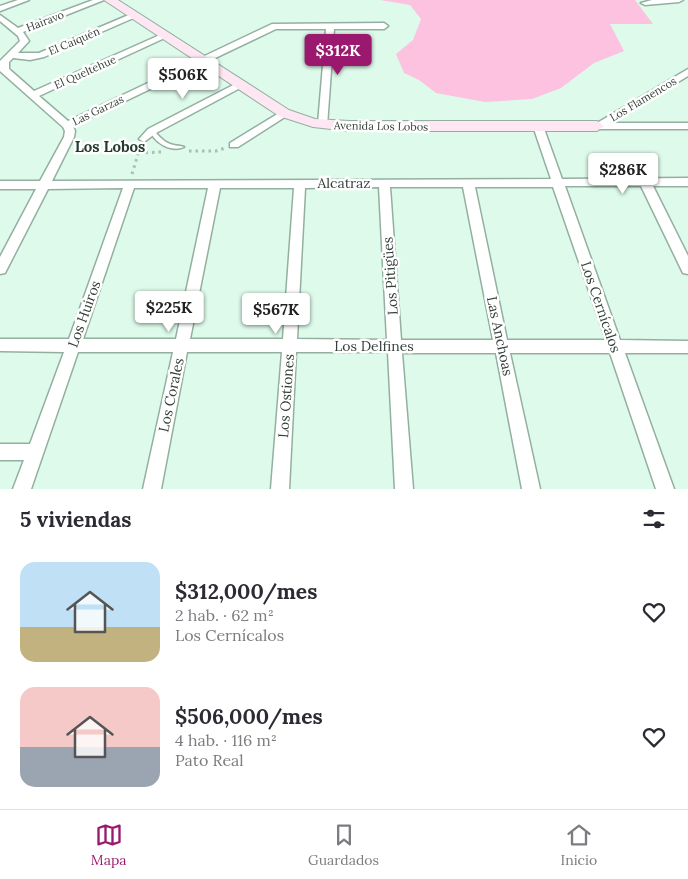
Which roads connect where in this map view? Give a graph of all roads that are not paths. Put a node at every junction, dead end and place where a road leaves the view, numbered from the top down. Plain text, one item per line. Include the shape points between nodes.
1 (25, 0) edge
2 (100, 0) edge
3 (110, 0) edge
4 (679, 0) edge
5 (645, 3) dead end
6 (0, 9) edge
7 (134, 16) junction
8 (0, 17) edge
9 (330, 26) junction
10 (384, 26) dead end
11 (18, 31) junction
12 (165, 36) junction
13 (11, 55) junction
14 (201, 60) junction
15 (688, 72) edge
16 (239, 85) junction
17 (33, 95) junction
18 (284, 114) junction
19 (323, 124) junction
20 (67, 125) junction
21 (538, 126) junction
22 (597, 126) junction
23 (688, 126) edge
24 (152, 131) junction
25 (144, 139) road end
26 (234, 145) dead end
27 (181, 147) dead end
28 (384, 182) junction
29 (468, 182) junction
30 (558, 182) junction
31 (645, 182) junction
32 (688, 182) edge
33 (129, 183) junction
34 (215, 183) junction
35 (300, 183) junction
36 (0, 185) edge
37 (45, 185) junction
38 (0, 269) edge
39 (688, 269) edge
40 (0, 345) edge
41 (73, 345) junction
42 (181, 345) junction
43 (290, 346) junction
44 (394, 346) junction
45 (502, 346) junction
46 (615, 347) junction
47 (688, 347) edge
48 (0, 452) edge
49 (35, 452) junction
50 (22, 489) edge
51 (152, 489) edge
52 (280, 489) edge
53 (404, 489) edge
54 (531, 489) edge
55 (665, 489) edge

1 - 6 street
2 - 11 street, Hairavo
3 - 7 street, Avenida Los Lobos
4 - 5 street
7 - 12 street, Avenida Los Lobos
7 - 13 street, El Caiquén via 40,55
8 - 11 street
9 - 10 street, Las Garzas
9 - 14 street, Las Garzas via 275,26
9 - 19 street
11 - 13 street via 24,41
12 - 14 street, Avenida Los Lobos
12 - 17 street, El Queltehue
13 - 17 street via 4,61 4,70
14 - 16 street, Avenida Los Lobos
14 - 20 street, Las Garzas
15 - 22 street, Los Flamencos
16 - 18 street, Avenida Los Lobos
16 - 24 street
17 - 20 street
18 - 19 street, Avenida Los Lobos
18 - 26 street
19 - 21 street, Avenida Los Lobos
20 - 37 street via 69,137
21 - 22 street, Avenida Los Lobos
21 - 30 street, Los Cernícalos
22 - 23 street, Avenida Los Lobos
24 - 25 street
24 - 27 lane via 167,147
28 - 29 street, Alcatraz
28 - 35 street, Alcatraz
28 - 44 street, Los Pitigües
29 - 30 street, Alcatraz
29 - 45 street, Las Anchoas
30 - 31 street, Alcatraz
30 - 46 street, Los Cernícalos
31 - 32 street, Alcatraz
31 - 39 street
33 - 34 street, Alcatraz
33 - 37 street, Alcatraz
33 - 41 street, Los Huiros
34 - 35 street, Alcatraz
34 - 42 street, Los Corales
35 - 43 street, Los Ostiones
36 - 37 street, Alcatraz
37 - 38 street
40 - 41 street, Los Delfines
41 - 42 street, Los Delfines
41 - 49 street, Los Huiros
42 - 43 street, Los Delfines
42 - 51 street, Los Corales
43 - 44 street, Los Delfines
43 - 52 street, Los Ostiones
44 - 45 street, Los Delfines
44 - 53 street, Los Pitigües
45 - 46 street, Los Delfines
45 - 54 street, Las Anchoas
46 - 47 street, Los Delfines
46 - 55 street, Los Cernícalos
48 - 49 street
49 - 50 street, Los Huiros

